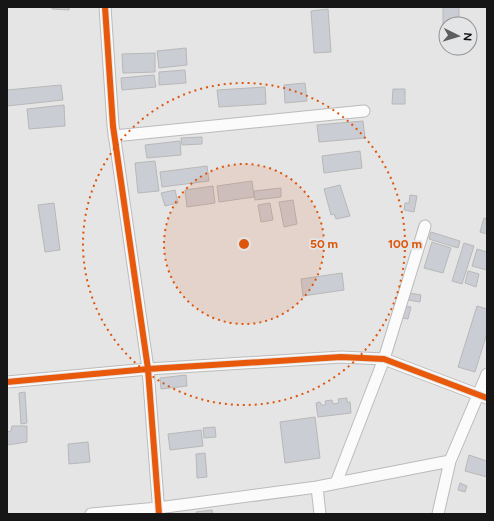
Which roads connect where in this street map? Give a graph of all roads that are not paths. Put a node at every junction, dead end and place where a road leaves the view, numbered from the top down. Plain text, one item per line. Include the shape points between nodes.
1 (105, 7) edge
2 (364, 111) dead end
3 (114, 136) junction
4 (425, 226) dead end
5 (384, 358) junction
6 (148, 369) junction
7 (487, 374) edge
8 (7, 382) edge
9 (482, 397) edge
10 (450, 461) junction
11 (336, 483) junction
12 (317, 487) junction
13 (158, 511) edge
14 (91, 514) edge
15 (320, 514) edge
16 (438, 514) edge

1 - 3 street
2 - 3 street
3 - 6 street
4 - 5 street
5 - 6 street via 341,357
5 - 9 street
5 - 11 street
6 - 8 street
6 - 13 street
7 - 9 street
9 - 10 street
10 - 11 street
10 - 16 street
11 - 12 street
12 - 13 street
12 - 15 street
13 - 14 street

